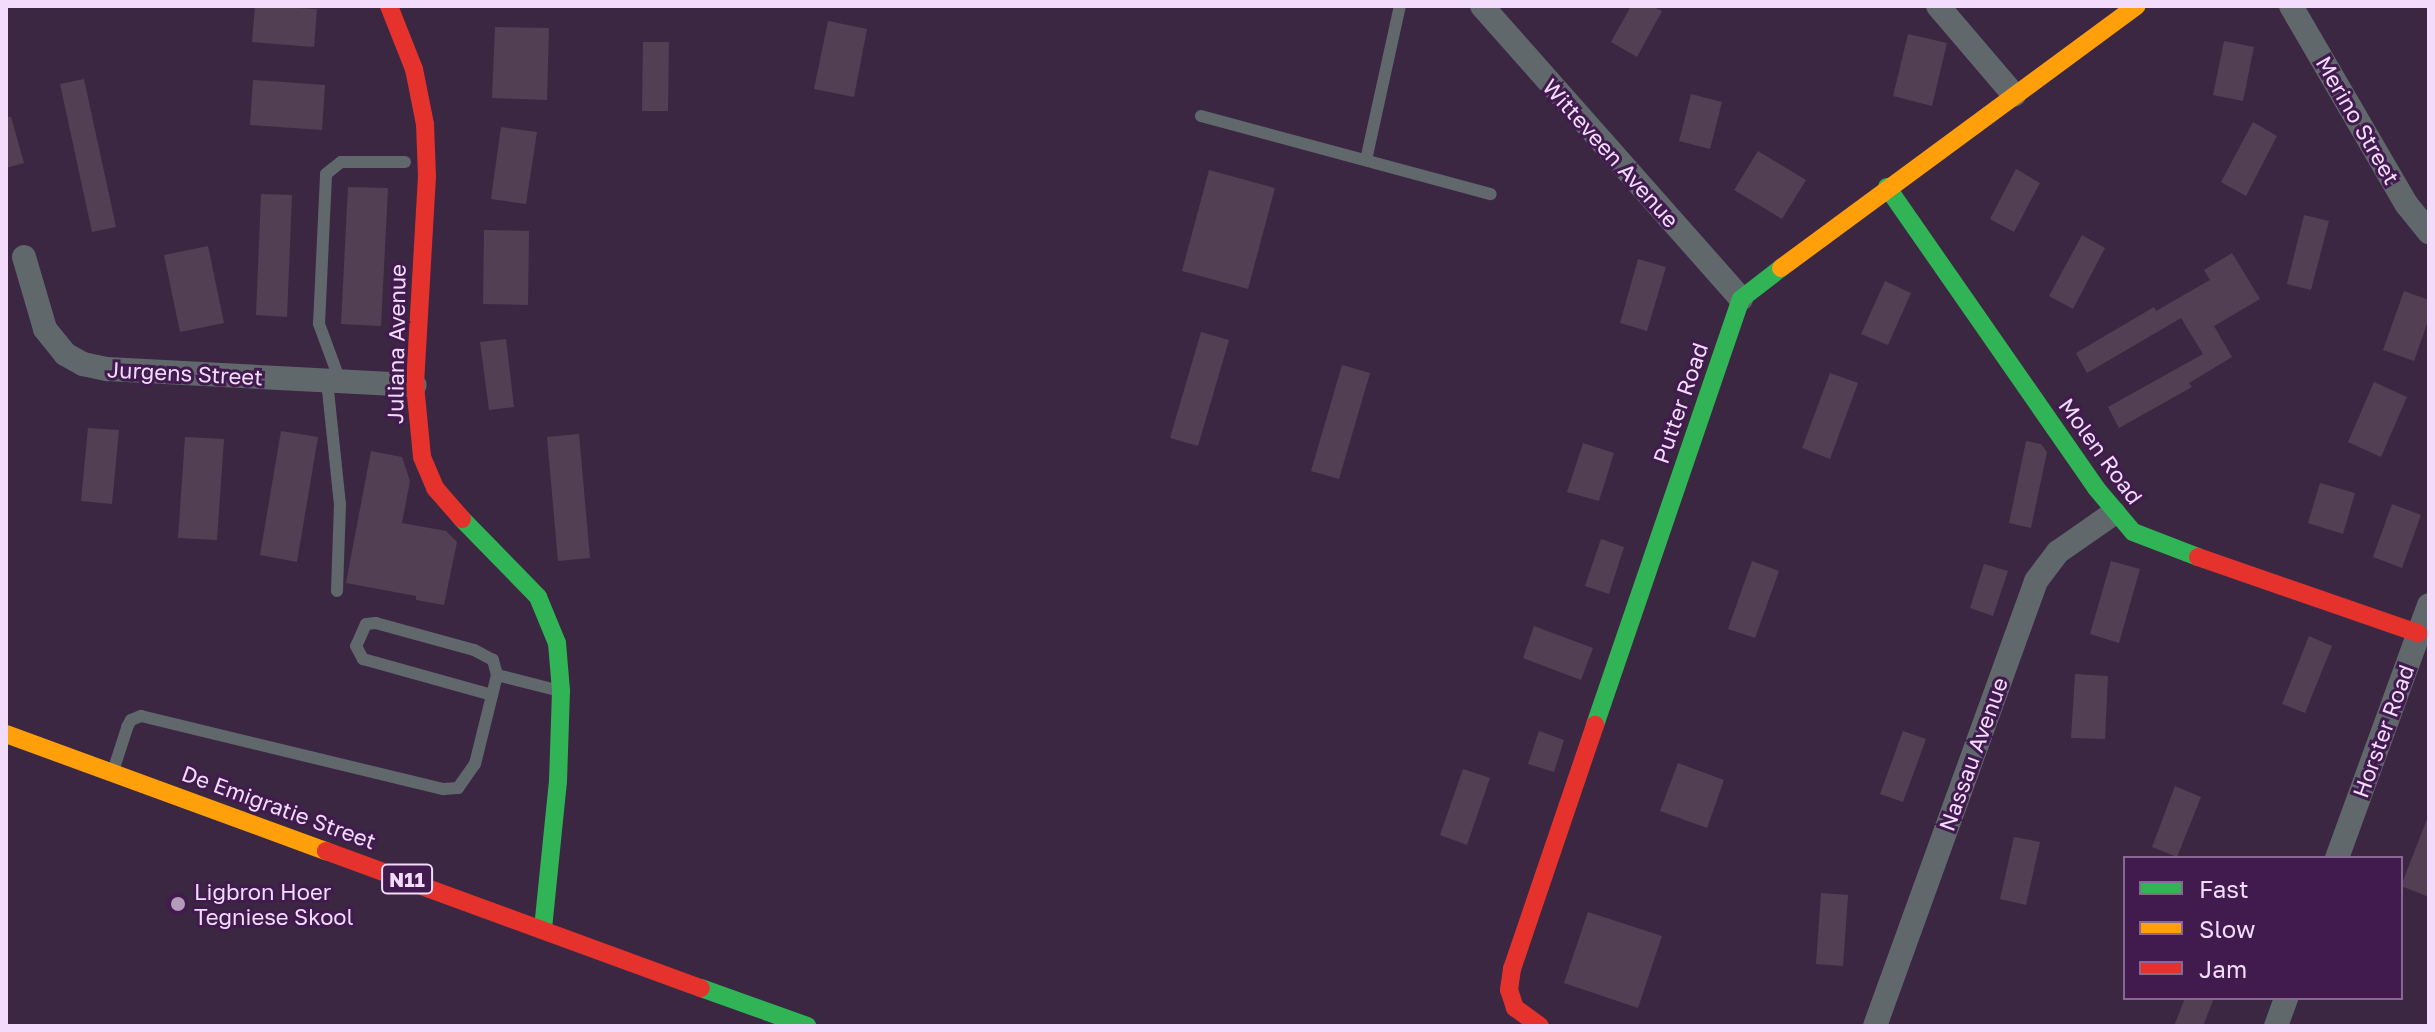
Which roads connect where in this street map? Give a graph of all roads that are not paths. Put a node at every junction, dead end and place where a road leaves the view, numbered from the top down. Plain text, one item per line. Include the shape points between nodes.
1 (389, 6) edge
2 (1400, 6) edge
3 (1482, 6) edge
4 (1938, 6) edge
5 (2137, 6) edge
6 (2291, 6) edge
7 (2014, 95) junction
8 (1201, 116) dead end
9 (1366, 160) junction
10 (405, 162) dead end
11 (1887, 187) junction
12 (1491, 194) dead end
13 (2429, 232) edge
14 (24, 257) dead end
15 (1741, 299) junction
16 (334, 381) junction
17 (415, 385) junction
18 (2114, 513) junction
19 (337, 591) dead end
20 (2429, 605) edge
21 (2418, 633) junction
22 (497, 675) junction
23 (561, 691) junction
24 (492, 695) junction
25 (6, 734) edge
26 (113, 773) junction
27 (2338, 856) edge
28 (543, 928) junction
29 (2285, 1000) edge
30 (807, 1026) edge
31 (1540, 1026) edge
32 (1875, 1026) edge
33 (2276, 1026) edge

1 - 17 main road, Juliana Avenue via 414,69 425,124
2 - 9 lane
3 - 15 street, Witteveen Avenue
4 - 7 street
5 - 7 main road
6 - 13 street, Merino Street via 2407,205
7 - 11 main road
8 - 9 lane
9 - 12 lane
10 - 16 lane via 341,162 329,168 324,182 319,324
11 - 15 main road
11 - 18 main road, Molen Road
14 - 16 street, Jurgens Street via 45,329 65,354 83,364
15 - 31 main road, Putter Road via 1512,969 1509,990 1522,1017
16 - 17 street, Jurgens Street
16 - 19 lane via 340,504
17 - 23 main road, Juliana Avenue via 422,457 435,488 538,597 557,643
18 - 21 main road, Molen Road via 2133,532 2173,549
18 - 32 street, Nassau Avenue via 2058,552 2036,581
20 - 21 street, Horster Road
21 - 27 street, Horster Road
22 - 23 lane
22 - 24 lane
22 - 24 lane via 493,660 482,652 376,623 363,627 358,639 363,659
23 - 28 main road, Juliana Avenue
24 - 26 lane via 475,764 463,784 450,789 141,716 127,727
25 - 26 main road, De Emigratie Street / N11
26 - 28 main road, De Emigratie Street / N11
28 - 30 main road, De Emigratie Street / N11
29 - 33 street

